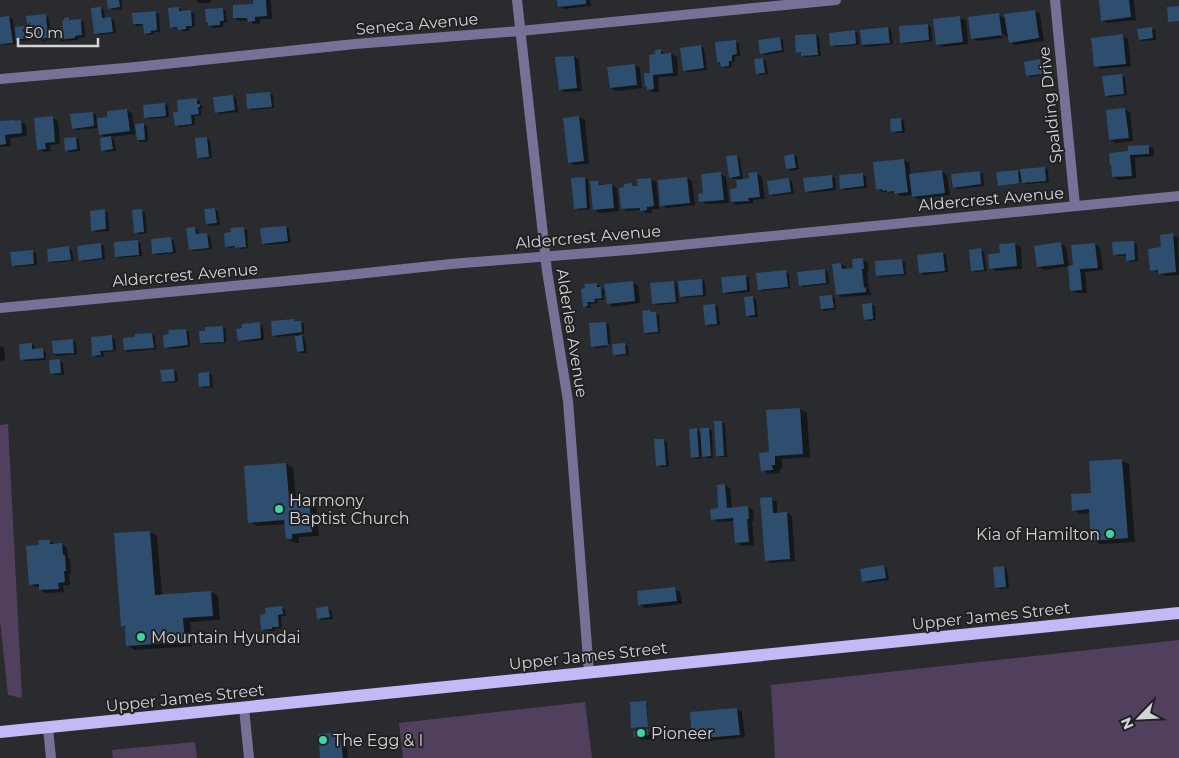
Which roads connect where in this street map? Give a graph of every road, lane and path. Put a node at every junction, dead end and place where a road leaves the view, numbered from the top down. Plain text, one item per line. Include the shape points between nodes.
1 (516, 0) edge
2 (836, 0) edge
3 (1054, 0) edge
4 (520, 31) junction
5 (0, 80) edge
6 (1179, 196) edge
7 (1075, 206) junction
8 (546, 256) junction
9 (0, 308) edge
10 (1179, 613) edge
11 (589, 672) junction
12 (244, 708) junction
13 (48, 728) junction
14 (0, 732) edge
15 (51, 758) edge
16 (249, 758) edge

1 - 4 street, Alderlea Avenue
2 - 4 street, Seneca Avenue
3 - 7 street, Spalding Drive
4 - 5 street, Seneca Avenue via 355,44
4 - 8 street, Alderlea Avenue
6 - 7 street, Aldercrest Avenue
7 - 8 street, Aldercrest Avenue
8 - 9 street, Aldercrest Avenue
8 - 11 street, Alderlea Avenue via 568,401
10 - 11 main road, Upper James Street
11 - 12 main road, Upper James Street
12 - 13 main road, Upper James Street
12 - 16 street
13 - 14 main road, Upper James Street
13 - 15 street

